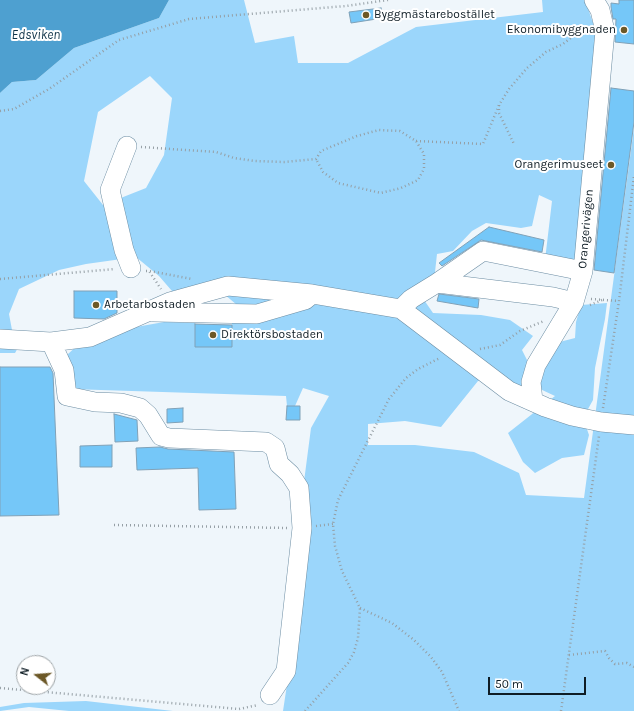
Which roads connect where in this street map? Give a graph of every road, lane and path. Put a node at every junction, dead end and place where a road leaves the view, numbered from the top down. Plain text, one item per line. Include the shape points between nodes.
1 (388, 0) edge
2 (594, 0) edge
3 (603, 24) junction
4 (499, 105) junction
5 (0, 111) edge
6 (416, 141) junction
7 (514, 144) dead end
8 (128, 146) joint
9 (316, 159) junction
10 (634, 176) edge
11 (634, 182) edge
12 (140, 270) junction
13 (582, 271) junction
14 (0, 279) edge
15 (200, 281) dead end
16 (438, 283) junction
17 (312, 294) junction
18 (602, 300) junction
19 (619, 301) junction
20 (170, 302) junction
21 (572, 304) junction
22 (401, 309) junction
23 (148, 312) junction
24 (0, 339) edge
25 (51, 342) junction
26 (457, 352) junction
27 (533, 401) junction
28 (601, 422) junction
29 (634, 425) edge
30 (114, 525) dead end
31 (302, 528) junction
32 (360, 608) junction
33 (569, 654) junction
34 (634, 667) edge
35 (0, 688) edge
36 (270, 695) joint
37 (305, 711) edge
38 (459, 711) edge
39 (561, 711) edge

1 - 5 path via 189,19 119,40 50,89 14,109
2 - 3 lane, Orangerivägen via 600,10
3 - 4 path via 577,33 563,44 546,52 526,68
3 - 13 lane, Orangerivägen
4 - 6 path via 483,144
4 - 7 path via 499,113
6 - 9 path via 400,131 379,130 335,144 321,151
6 - 9 path via 424,154 424,169 418,180 381,193 338,183 323,172
8 - 9 path via 216,152 255,161
8 - 12 lane via 110,190 124,250
10 - 11 path
11 - 19 path
12 - 14 path
12 - 15 path
12 - 20 path
13 - 16 lane via 484,251
13 - 21 lane, Orangerivägen
16 - 21 lane via 553,297
16 - 22 lane via 411,299
17 - 20 lane via 228,286
17 - 22 lane
17 - 23 lane via 305,300 257,314
18 - 19 path
18 - 21 path
18 - 21 path
19 - 28 path
20 - 23 lane
21 - 26 path via 529,326 500,345
21 - 27 lane, Orangerivägen via 536,365 530,382
22 - 26 lane
23 - 25 lane via 90,337
24 - 25 lane
25 - 31 lane via 64,370 68,396 140,408 148,415 161,436 266,442 275,448 279,464 290,474 299,488
26 - 27 lane via 509,390
26 - 32 path via 418,369 398,386 378,419 338,500 333,524 336,551 342,571
27 - 28 lane via 557,411
28 - 29 lane
28 - 33 path
30 - 31 path
31 - 36 lane via 286,671
32 - 37 path via 358,638 354,652
32 - 38 path via 392,623 432,657 442,672
33 - 34 path via 605,651 615,664 627,662
33 - 39 path
35 - 36 path via 239,709 262,703

